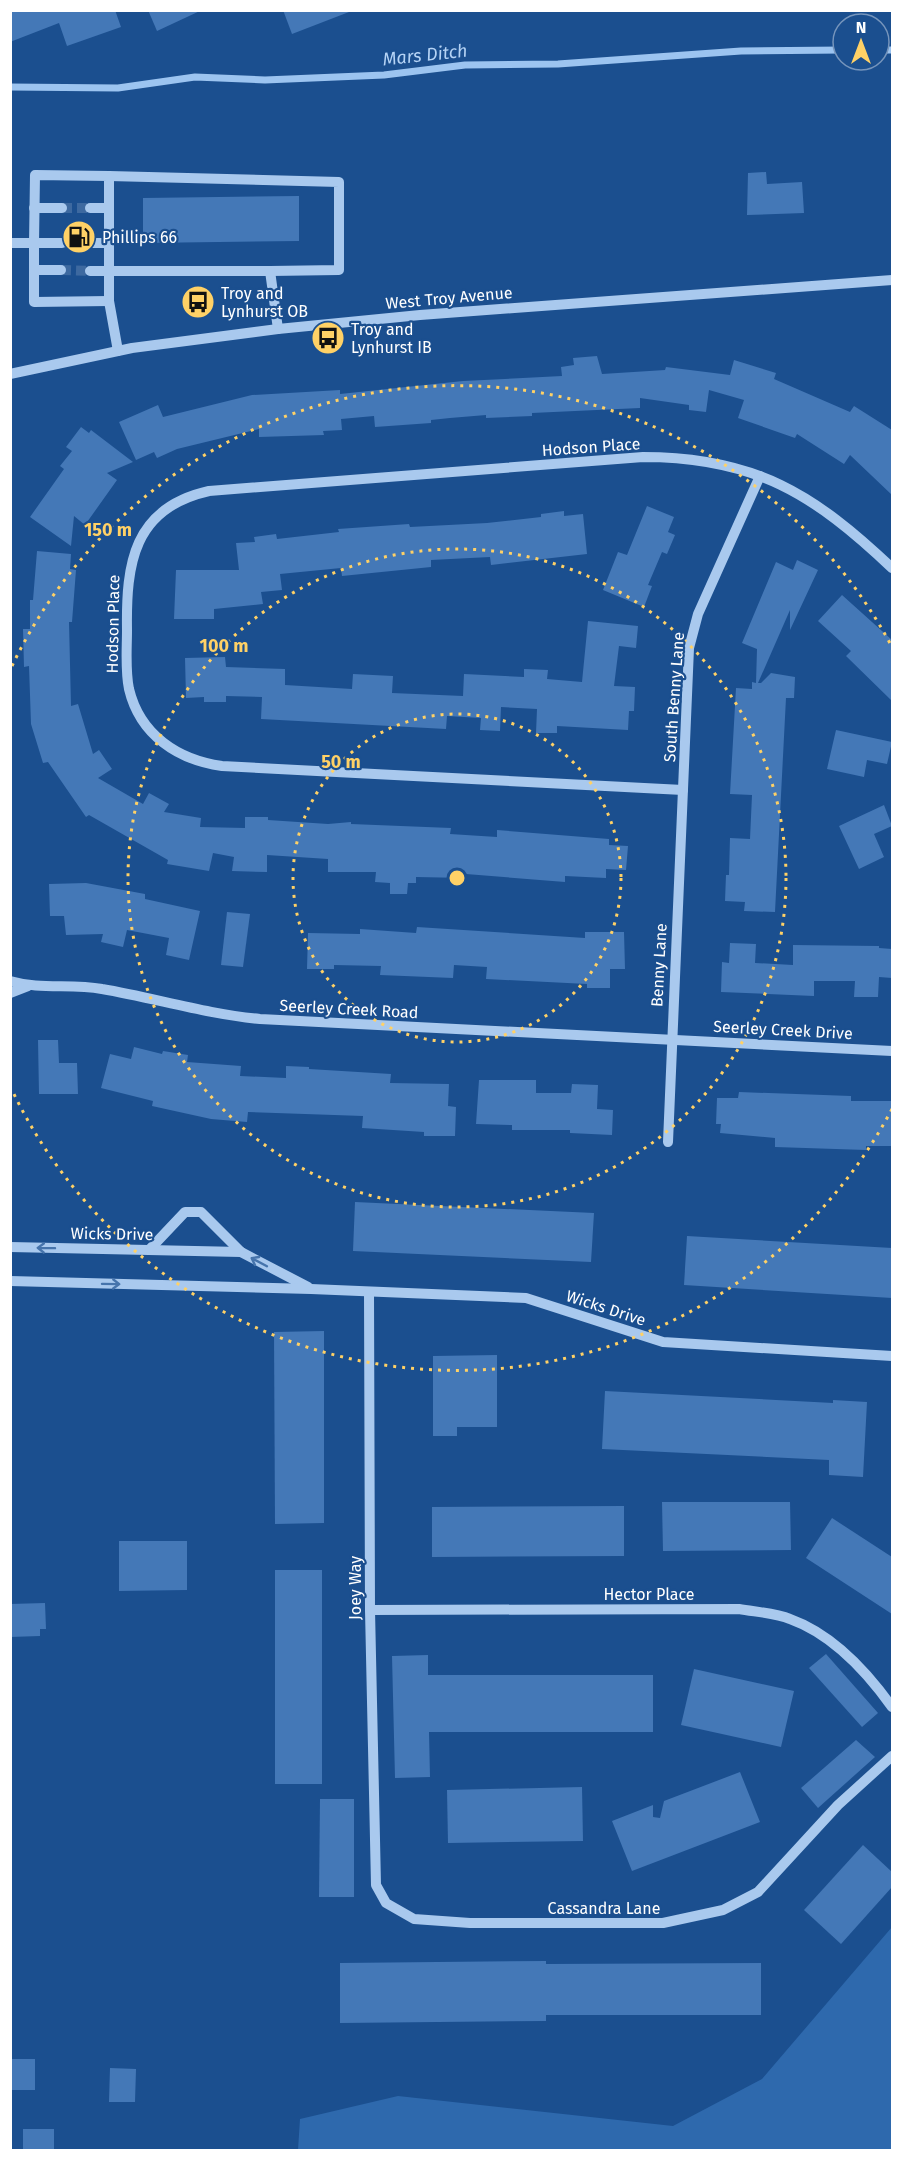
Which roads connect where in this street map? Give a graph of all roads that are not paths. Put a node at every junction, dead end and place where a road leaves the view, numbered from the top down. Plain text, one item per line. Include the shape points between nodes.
1 (109, 176) junction
2 (34, 207) junction
3 (62, 207) tunnel mouth
4 (90, 208) tunnel mouth
5 (109, 208) junction
6 (10, 243) edge
7 (34, 243) junction
8 (62, 243) tunnel mouth
9 (90, 243) tunnel mouth
10 (109, 243) junction
11 (33, 270) junction
12 (61, 270) tunnel mouth
13 (90, 271) tunnel mouth
14 (109, 271) junction
15 (270, 271) junction
16 (892, 280) edge
17 (109, 301) junction
18 (278, 329) junction
19 (118, 351) junction
20 (10, 374) edge
21 (760, 476) junction
22 (892, 568) edge
23 (682, 790) junction
24 (10, 981) edge
25 (28, 986) junction
26 (10, 993) edge
27 (671, 1040) junction
28 (892, 1051) edge
29 (669, 1142) dead end
30 (10, 1247) edge
31 (150, 1249) junction
32 (241, 1252) junction
33 (10, 1281) edge
34 (311, 1289) junction
35 (369, 1292) junction
36 (892, 1356) edge
37 (370, 1610) junction
38 (892, 1707) edge
39 (892, 1756) edge
40 (376, 1885) joint

1 - 2 street via 35,175
1 - 5 street
1 - 15 street via 339,182 339,270
2 - 3 street
2 - 7 street
4 - 5 street
5 - 10 street
6 - 7 street
7 - 8 street
7 - 11 street
9 - 10 street
10 - 14 street
11 - 12 street
11 - 17 street via 33,302
13 - 14 street
14 - 15 street
14 - 17 street
15 - 18 street
16 - 18 street, West Troy Avenue
17 - 19 street
18 - 19 street, West Troy Avenue
19 - 20 street, West Troy Avenue
21 - 22 street, Hodson Place via 804,496 831,514
21 - 23 street, South Benny Lane via 694,625 688,655
21 - 23 street, Hodson Place via 703,461 643,458 219,490 193,496 166,510 141,537 129,567 127,672 131,697 148,728 185,758 222,766
23 - 27 street, Benny Lane
24 - 25 street, Seerley Creek Road
25 - 26 street, Seerley Creek Road
25 - 27 street, Seerley Creek Road via 103,989 260,1020
27 - 28 street, Seerley Creek Drive
27 - 29 street, Benny Lane
31 -> 30 street, Wicks Drive
31 - 32 street, Wicks Drive
31 - 32 street via 185,1212 201,1212
34 -> 32 street, Wicks Drive
33 -> 34 street, Wicks Drive
34 - 35 street, Wicks Drive
35 - 36 street, Wicks Drive via 526,1298 663,1342
35 - 37 street, Joey Way
37 - 38 street, Hector Place via 740,1609 791,1619 838,1646 873,1680
37 - 40 street, Joey Way
39 - 40 street, Cassandra Lane via 838,1805 758,1892 723,1910 663,1923 470,1923 414,1919 386,1903

